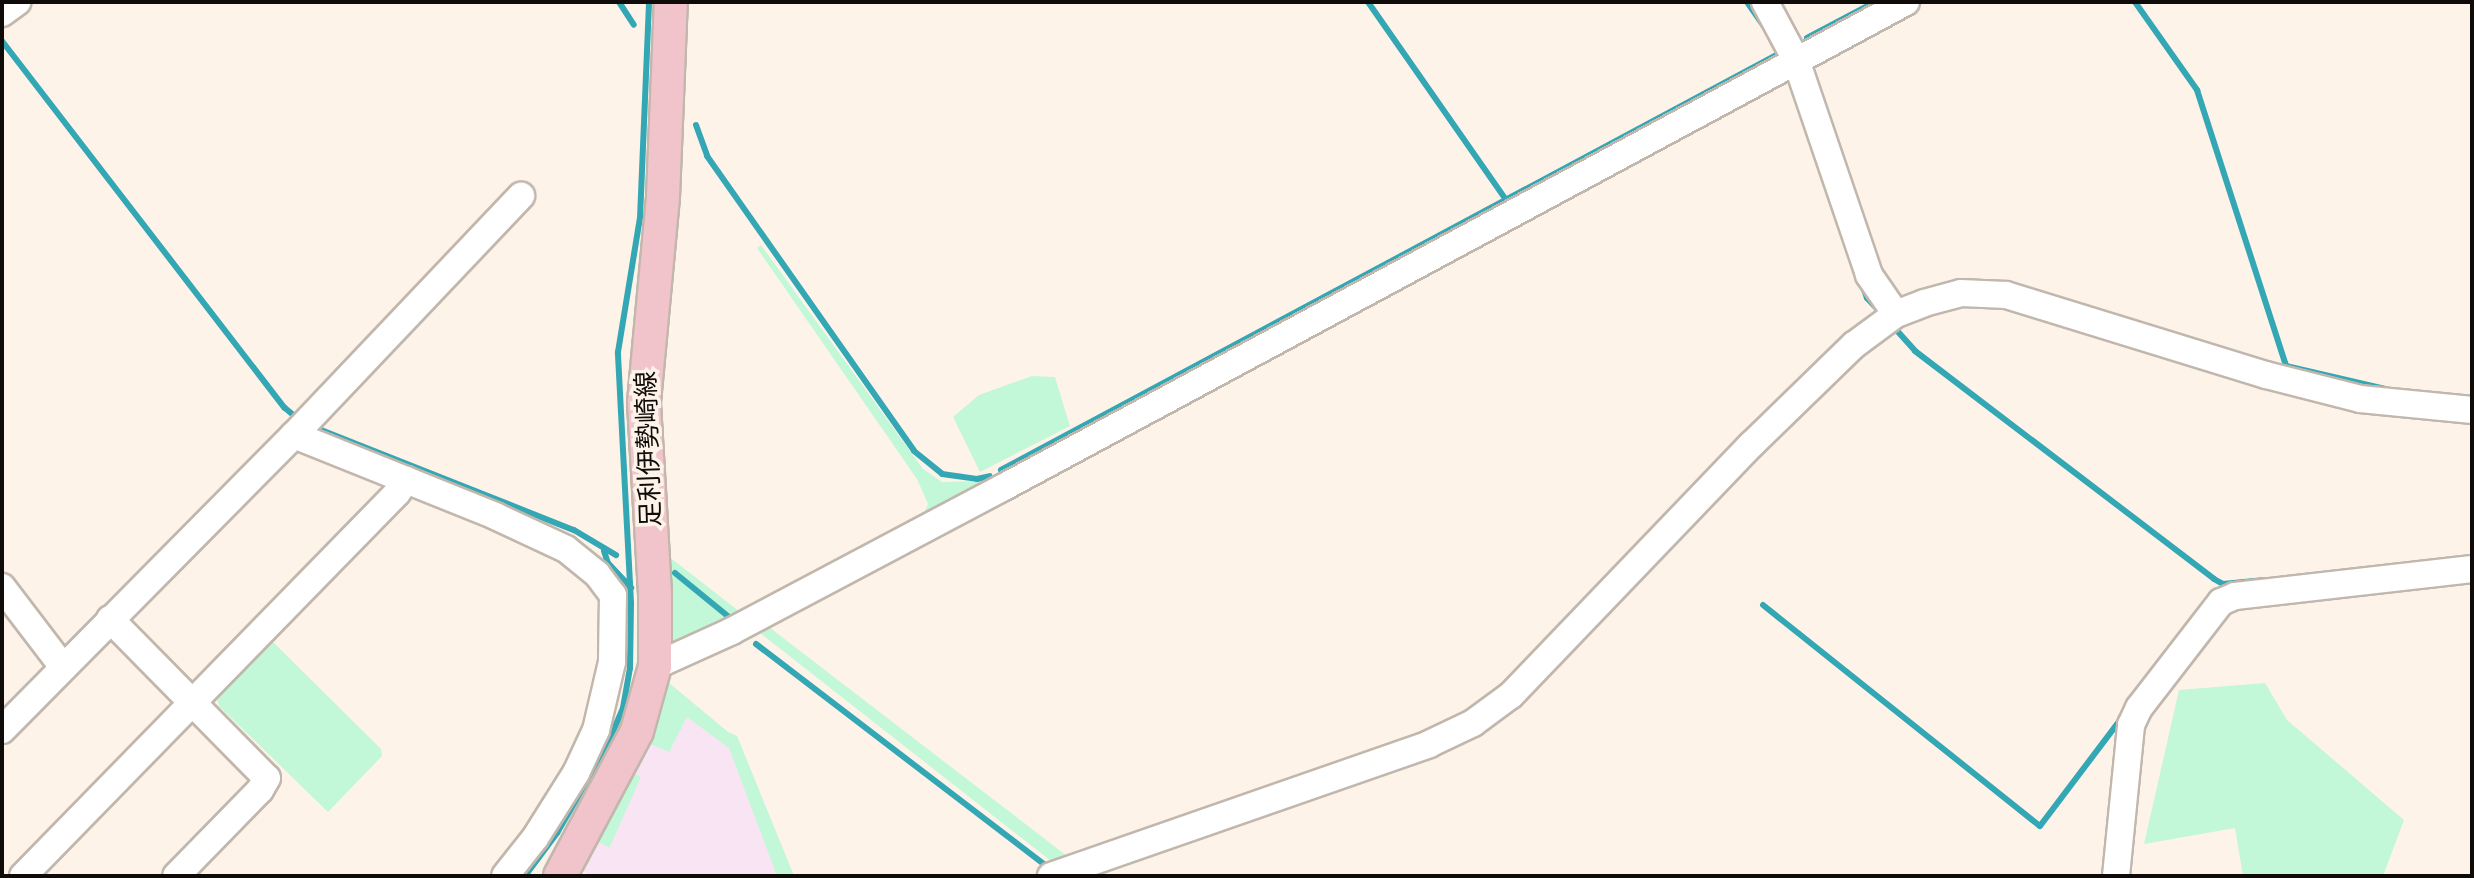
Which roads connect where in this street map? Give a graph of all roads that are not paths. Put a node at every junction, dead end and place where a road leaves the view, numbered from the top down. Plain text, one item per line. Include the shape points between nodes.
1 (17, 2) edge
2 (671, 2) edge
3 (1765, 2) edge
4 (1906, 2) edge
5 (2, 13) edge
6 (1796, 60) junction
7 (521, 196) dead end
8 (1896, 314) junction
9 (2472, 410) edge
10 (294, 435) junction
11 (406, 480) junction
12 (2472, 569) edge
13 (2, 587) edge
14 (110, 619) junction
15 (655, 666) junction
16 (63, 667) junction
17 (195, 702) junction
18 (2, 730) edge
19 (509, 875) edge
20 (23, 876) edge
21 (176, 876) edge
22 (560, 876) edge
23 (1051, 876) edge
24 (2116, 876) edge

1 - 5 street
2 - 15 main road, 足利伊勢崎線 via 663,197 644,391
3 - 6 street
4 - 6 street
6 - 8 street via 1869,275
6 - 15 street via 1004,487
7 - 10 street
8 - 9 street via 1961,293 2006,295 2360,399
8 - 23 street via 1843,356 1511,695 1473,723 1429,744
10 - 11 street
10 - 14 street
11 - 17 street
11 - 19 street via 566,549 613,595 612,662 596,730 576,773
12 - 24 street via 2235,596 2221,602 2131,725
13 - 16 street
14 - 16 street
14 - 17 street
15 - 22 main road, 足利伊勢崎線 via 637,731
16 - 18 street
17 - 20 street
17 - 21 street via 267,778

